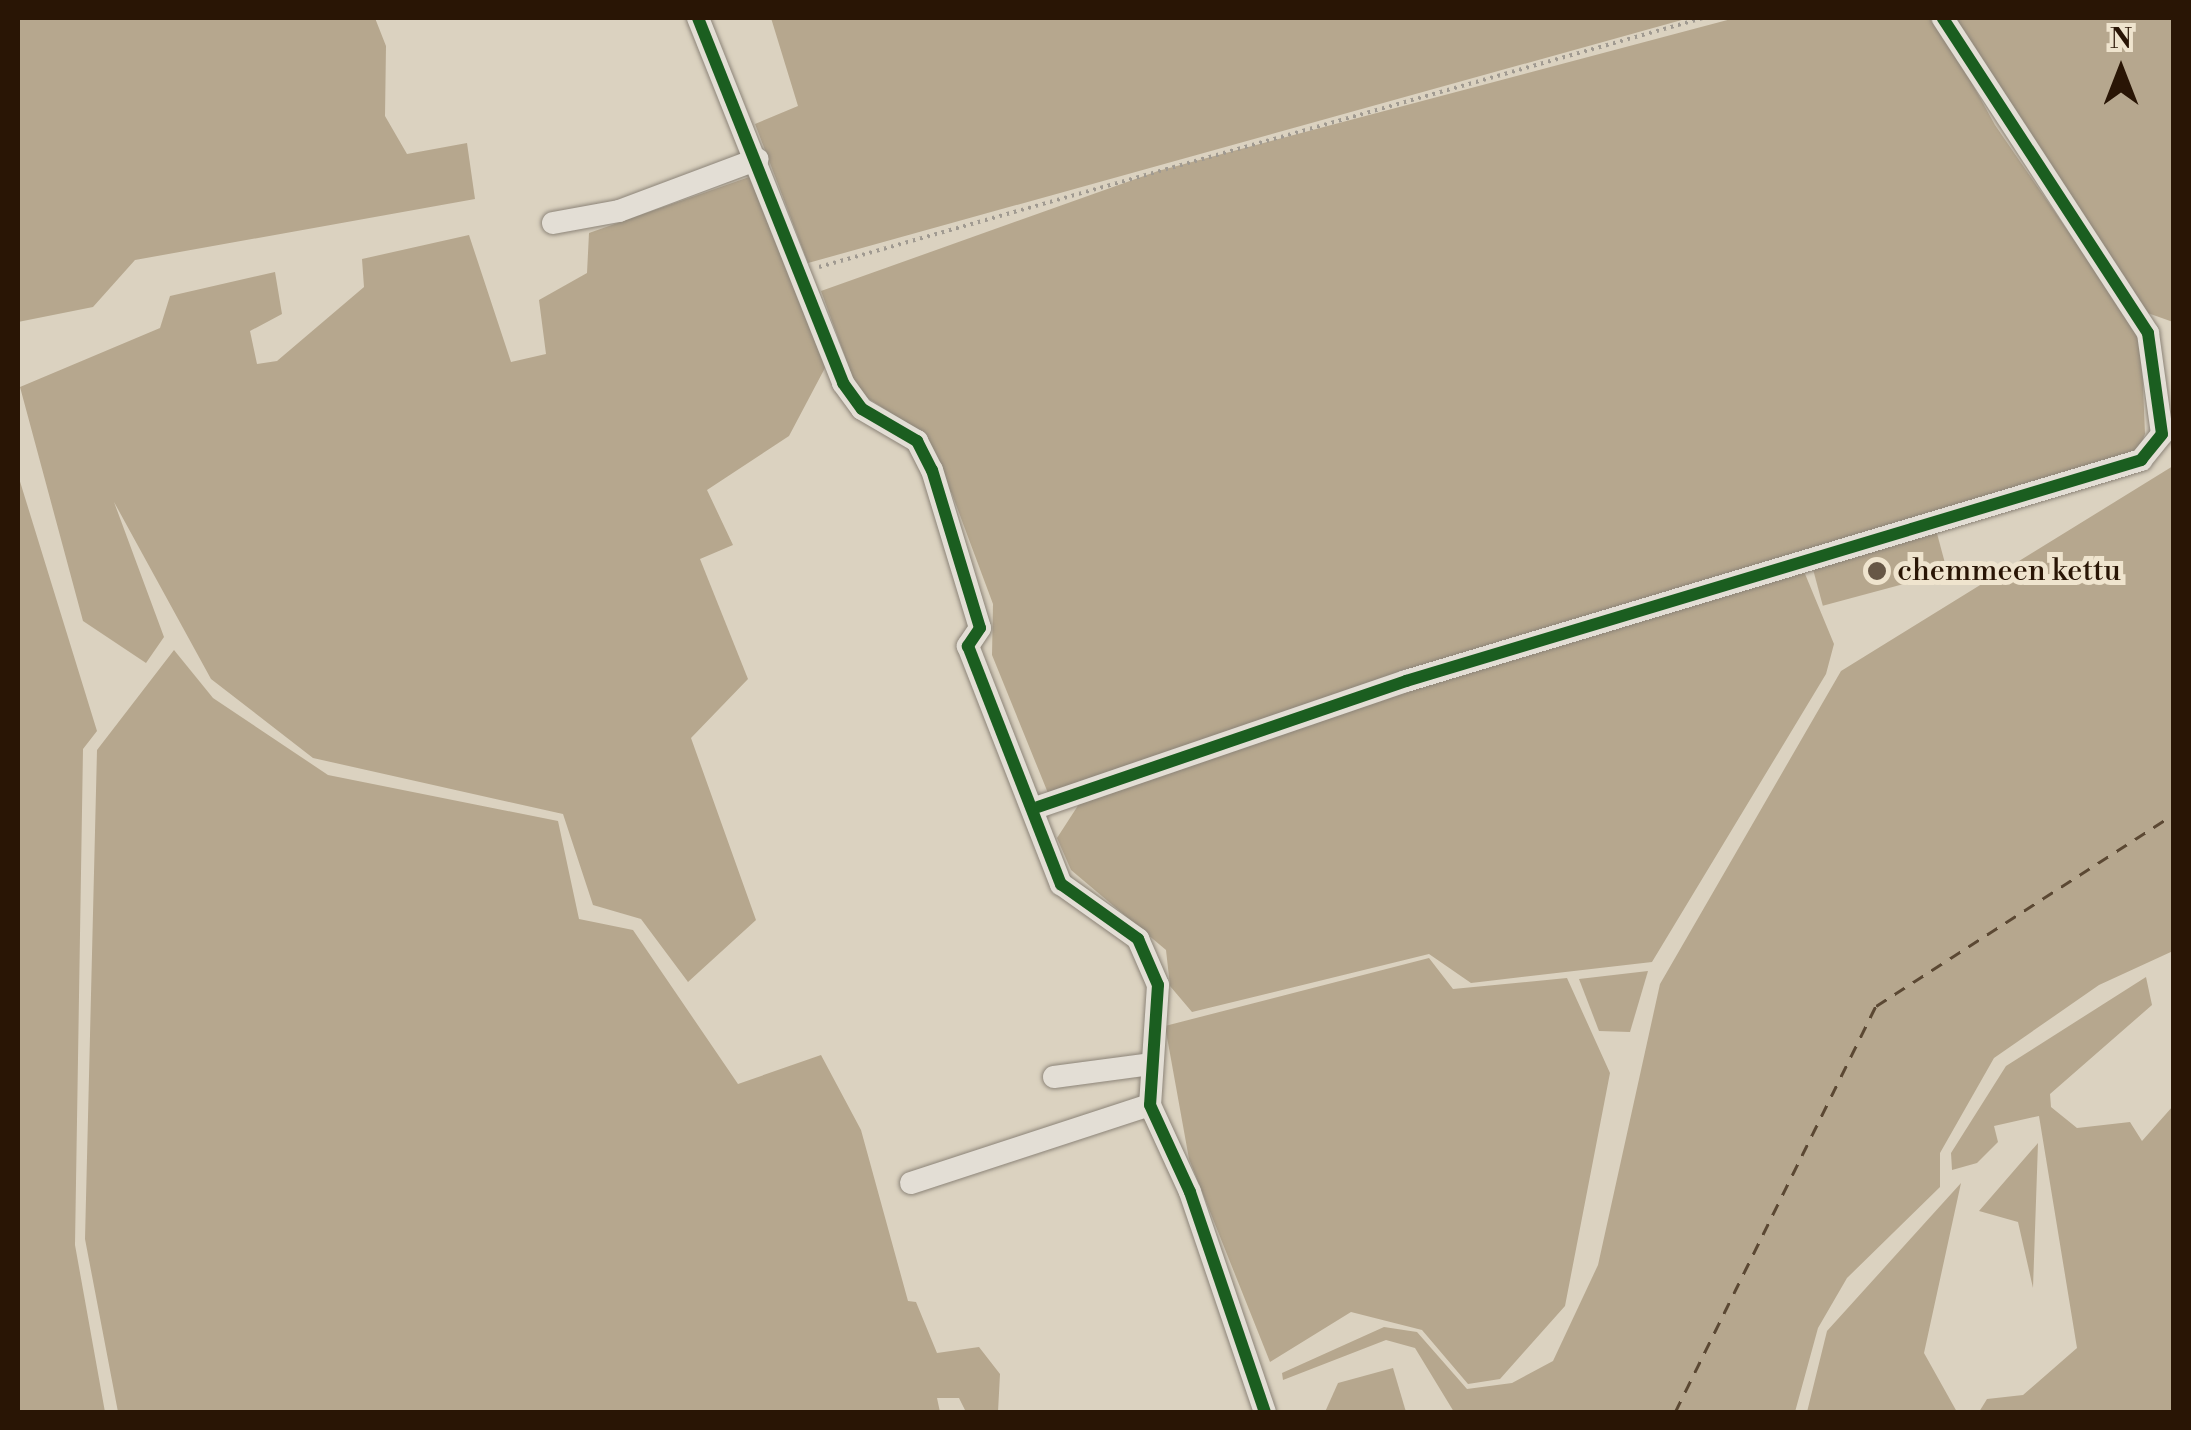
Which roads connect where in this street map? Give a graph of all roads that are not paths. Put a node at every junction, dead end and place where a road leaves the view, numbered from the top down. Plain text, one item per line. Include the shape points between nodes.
1 (698, 18) edge
2 (1943, 18) edge
3 (758, 159) junction
4 (554, 223) dead end
5 (1038, 808) junction
6 (1152, 1064) junction
7 (1054, 1077) dead end
8 (1152, 1111) junction
9 (984, 1176) dead end
10 (910, 1183) dead end
11 (1264, 1412) edge

1 - 3 street
2 - 5 street via 2148,333 2162,434 2141,460 1406,681
3 - 4 street via 619,211
3 - 5 street via 843,383 862,409 917,442 932,470 980,628 968,646
5 - 6 street via 1061,884 1138,939 1158,985
6 - 7 street
6 - 8 street
8 - 9 street
8 - 10 street
8 - 11 street

